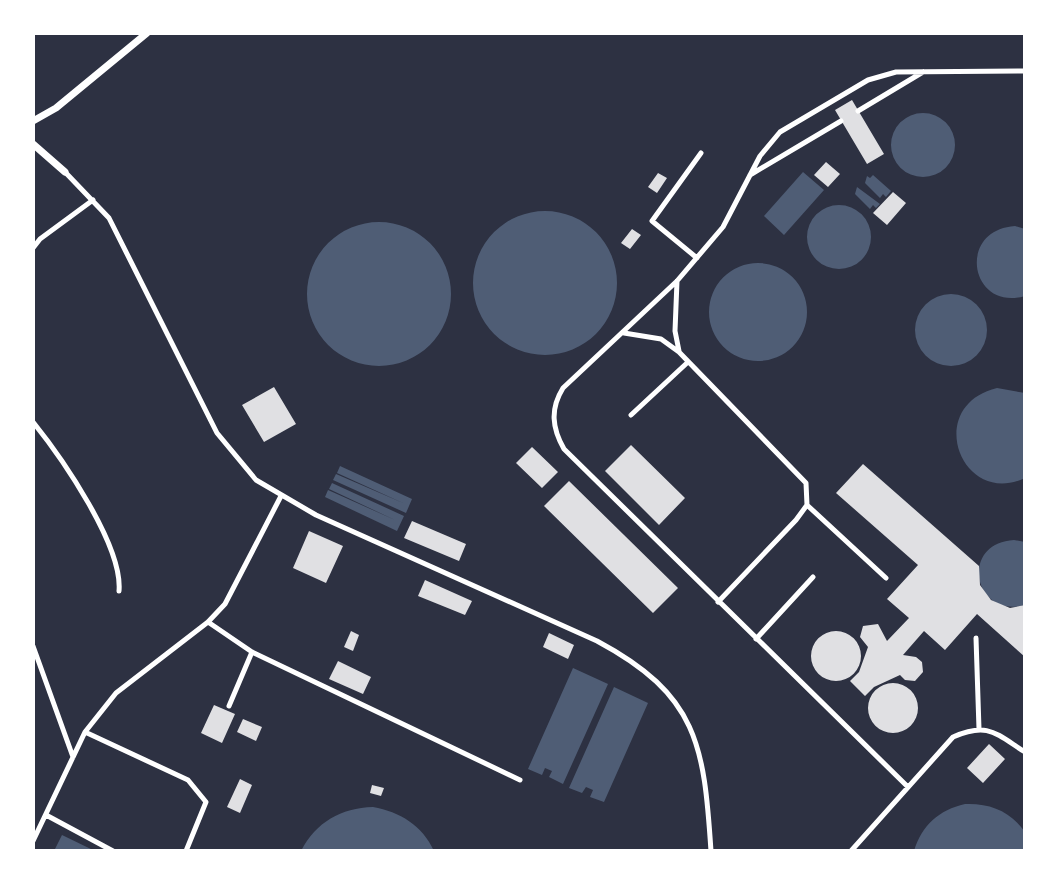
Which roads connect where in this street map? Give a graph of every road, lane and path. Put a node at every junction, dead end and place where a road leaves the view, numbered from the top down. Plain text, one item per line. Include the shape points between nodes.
1 (147, 33) edge
2 (926, 71) junction
3 (1025, 71) edge
4 (858, 111) dead end
5 (33, 121) edge
6 (841, 121) dead end
7 (33, 144) edge
8 (701, 153) dead end
9 (65, 172) joint
10 (750, 175) junction
11 (93, 200) junction
12 (33, 248) edge
13 (696, 258) junction
14 (677, 281) junction
15 (624, 333) junction
16 (679, 352) junction
17 (688, 362) junction
18 (631, 415) dead end
19 (33, 422) edge
20 (281, 496) junction
21 (807, 505) junction
22 (813, 577) dead end
23 (886, 578) dead end
24 (119, 591) dead end
25 (718, 602) junction
26 (208, 622) junction
27 (976, 638) dead end
28 (756, 639) junction
29 (33, 646) edge
30 (252, 652) junction
31 (229, 706) dead end
32 (979, 729) junction
33 (85, 732) junction
34 (1025, 752) edge
35 (73, 757) junction
36 (520, 779) dead end
37 (908, 787) junction
38 (46, 815) junction
39 (33, 841) edge
40 (113, 851) edge
41 (186, 851) edge
42 (711, 851) edge
43 (851, 851) edge

1 - 5 street via 56,108
2 - 3 lane
2 - 4 lane
2 - 10 lane via 896,72 868,80 780,132
6 - 10 lane
7 - 9 street
8 - 13 lane via 652,222
9 - 11 lane
10 - 13 lane via 723,227
11 - 12 lane
11 - 20 lane via 109,218 217,433 256,480
13 - 14 lane
14 - 15 lane
14 - 16 lane
15 - 16 lane via 661,338
15 - 25 lane via 563,388 555,401 556,435 564,449
16 - 17 lane
17 - 18 lane
17 - 21 lane via 792,466 806,483
19 - 24 lane via 65,462 109,547 120,577
20 - 26 lane via 225,604
20 - 42 lane via 597,641 650,674 678,705 698,744 707,783
21 - 23 lane
21 - 25 lane
22 - 28 lane
25 - 28 lane
26 - 30 lane
26 - 33 lane via 116,693
27 - 32 lane
28 - 37 lane
29 - 35 lane
30 - 31 lane
30 - 36 lane
32 - 34 lane via 989,729
32 - 37 lane via 953,737
33 - 35 lane
33 - 41 lane via 188,780 206,802
35 - 38 lane
37 - 43 lane
38 - 39 lane
38 - 40 lane

